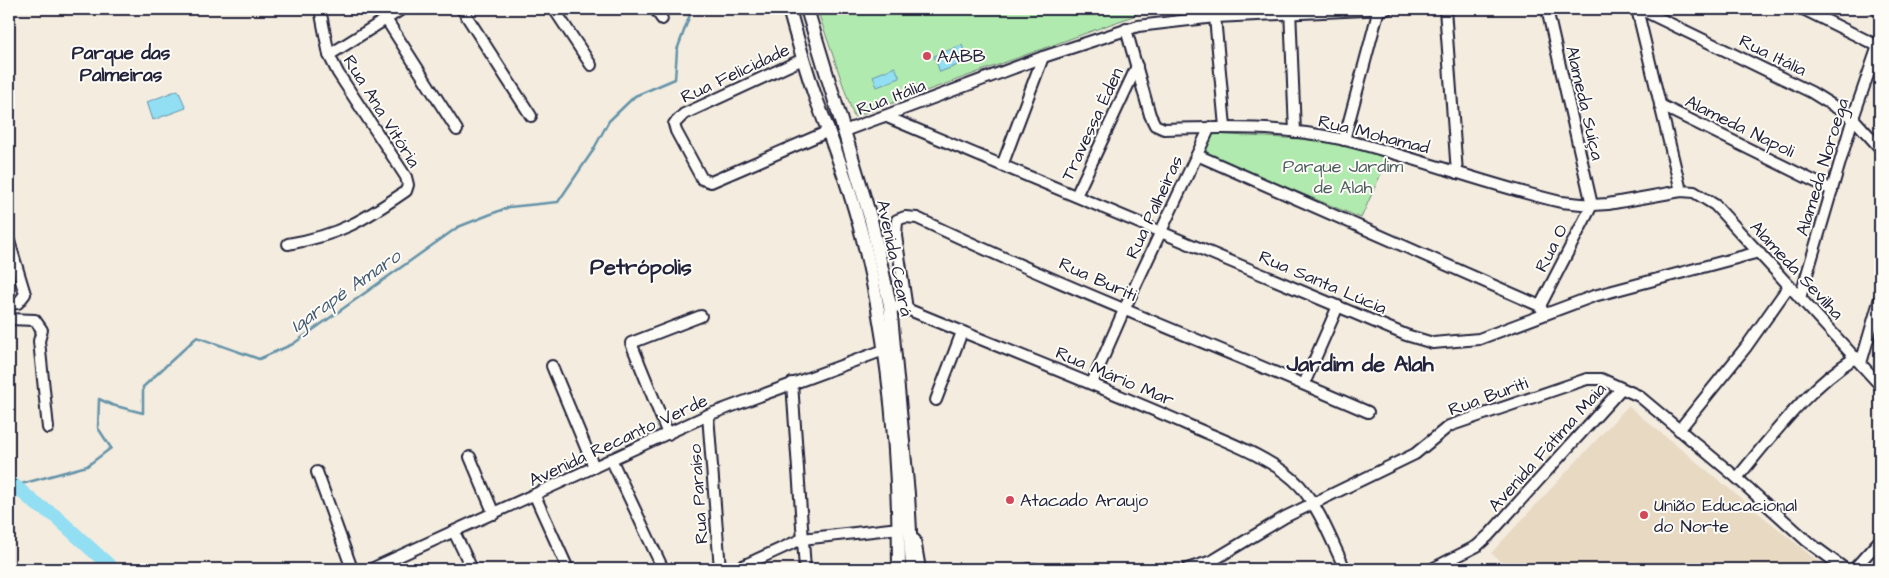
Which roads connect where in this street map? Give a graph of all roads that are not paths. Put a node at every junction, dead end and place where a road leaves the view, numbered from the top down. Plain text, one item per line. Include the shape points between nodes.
1 (320, 9) edge
2 (402, 9) edge
3 (462, 9) edge
4 (554, 9) edge
5 (655, 9) edge
6 (789, 9) edge
7 (797, 9) edge
8 (807, 9) edge
9 (1379, 9) edge
10 (1387, 9) edge
11 (1445, 9) edge
12 (1547, 9) edge
13 (1639, 9) edge
14 (1803, 9) edge
15 (1290, 10) edge
16 (1215, 17) junction
17 (386, 19) junction
18 (662, 19) dead end
19 (1126, 29) junction
20 (1879, 47) edge
21 (329, 55) junction
22 (1044, 57) junction
23 (803, 59) junction
24 (591, 66) dead end
25 (1137, 66) junction
26 (1660, 105) junction
27 (531, 116) dead end
28 (887, 116) junction
29 (1853, 118) junction
30 (1210, 127) junction
31 (1225, 127) junction
32 (828, 128) junction
33 (457, 130) dead end
34 (844, 132) junction
35 (1295, 132) junction
36 (1344, 140) junction
37 (1880, 148) edge
38 (1197, 155) junction
39 (1002, 164) junction
40 (1458, 173) junction
41 (1832, 190) junction
42 (1681, 191) junction
43 (1076, 196) junction
44 (1592, 205) junction
45 (1160, 231) junction
46 (9, 241) edge
47 (288, 244) dead end
48 (1759, 252) junction
49 (1789, 286) junction
50 (1800, 298) junction
51 (1880, 298) edge
52 (9, 304) edge
53 (890, 305) junction
54 (1338, 306) junction
55 (907, 309) junction
56 (1124, 310) junction
57 (1542, 310) junction
58 (701, 316) dead end
59 (9, 319) edge
60 (962, 332) junction
61 (884, 350) junction
62 (1858, 360) junction
63 (552, 366) dead end
64 (792, 383) junction
65 (1092, 383) junction
66 (1304, 384) junction
67 (1880, 385) edge
68 (1622, 389) junction
69 (936, 400) dead end
70 (1368, 412) dead end
71 (708, 415) junction
72 (48, 428) dead end
73 (1679, 430) junction
74 (668, 434) junction
75 (470, 457) dead end
76 (611, 459) junction
77 (594, 467) junction
78 (317, 472) dead end
79 (1737, 478) junction
80 (535, 496) junction
81 (1313, 504) junction
82 (494, 514) junction
83 (906, 526) junction
84 (454, 532) junction
85 (802, 539) junction
86 (1880, 540) edge
87 (377, 568) edge
88 (352, 569) edge
89 (472, 569) edge
90 (568, 569) edge
91 (663, 569) edge
92 (720, 569) edge
93 (736, 569) edge
94 (805, 569) edge
95 (899, 569) edge
96 (912, 569) edge
97 (920, 569) edge
98 (1029, 569) edge
99 (1034, 569) edge
100 (1187, 569) edge
101 (1345, 569) edge
102 (1432, 569) edge
103 (1845, 569) edge
104 (1854, 569) edge

1 - 21 street, Rua Ana Vitória
2 - 17 street
3 - 27 street
4 - 24 street
5 - 18 street
6 - 23 main road
7 - 32 main road via 822,92
8 - 34 main road, Avenida Ceará
9 - 10 street, Rua Itália
9 - 15 street, Rua Itália
9 - 36 street
11 - 40 street
12 - 44 street, Alameda Suíça
13 - 26 street
13 - 29 street, Rua Itália via 1811,92
14 - 20 street
15 - 16 street, Rua Itália
15 - 35 street
16 - 19 street, Rua Itália
16 - 31 street
17 - 21 street
17 - 33 street
19 - 22 street, Rua Itália
19 - 25 street, Rua Mohamad
20 - 29 street, Alameda Noroega
21 - 47 street, Rua Ana Vitória via 408,185 406,191 352,226 334,234
22 - 28 street, Rua Itália
22 - 39 street
23 - 32 main road
23 - 32 street, Rua Felicidade via 684,114 674,124 676,131 702,178 711,182
25 - 30 street, Rua Mohamad via 1155,125 1164,129
25 - 43 street, Travessa Éden
26 - 41 street, Alameda Napoli
26 - 42 street
28 - 34 street, Rua Itália
28 - 39 street, Rua Santa Lúcia
29 - 37 street, Rua Itália
29 - 41 street, Alameda Noroega
30 - 31 street, Rua Mohamad
30 - 38 street, Rua Palheiras
31 - 35 street, Rua Mohamad
32 - 61 main road, Avenida Ceará via 860,226 876,295
34 - 53 main road, Avenida Ceará via 871,220
35 - 36 street, Rua Mohamad
36 - 40 street, Rua Mohamad
38 - 45 street, Rua Palheiras
38 - 57 street
39 - 43 street, Rua Santa Lúcia
40 - 44 street, Rua Mohamad via 1555,200
41 - 50 street, Alameda Noroega
42 - 44 street, Rua Mohamad
42 - 48 street, Alameda Sevilha via 1694,192 1715,205
43 - 45 street, Rua Santa Lúcia
44 - 57 street, Rua O
45 - 54 street, Rua Santa Lúcia
45 - 56 street, Rua Palheiras
46 - 52 street via 25,294 18,303
48 - 49 street, Alameda Sevilha
48 - 57 street, Rua Santa Lúcia
49 - 50 street, Alameda Sevilha
49 - 73 street via 1746,347
50 - 62 street, Alameda Sevilha
51 - 62 street
53 - 55 street, Rua Mário Mar
53 - 83 main road, Avenida Ceará
54 - 57 street, Rua Santa Lúcia via 1422,341 1440,344 1498,334
54 - 66 street
55 - 56 street, Rua Buriti via 896,236 897,220 905,216 917,218
55 - 60 street, Rua Mário Mar
56 - 65 street, Rua Palheiras
56 - 66 street, Rua Buriti
58 - 74 street via 631,343
59 - 72 street via 35,320 42,330 39,341
60 - 65 street, Rua Mário Mar
60 - 69 street
61 - 64 street, Avenida Recanto Verde
61 - 83 main road, Avenida Ceará
62 - 67 street, Alameda Sevilha
62 - 79 street via 1835,370 1815,388
63 - 77 street
64 - 71 street, Avenida Recanto Verde
64 - 85 street
65 - 81 street, Rua Mário Mar via 1232,444 1280,470
66 - 70 street, Rua Buriti
68 - 73 street, Avenida Fátima Maia via 1639,396
68 - 81 street, Rua Buriti via 1600,379 1588,379 1450,426 1415,454
68 - 102 street, Avenida Fátima Maia via 1489,535 1477,546
71 - 74 street, Avenida Recanto Verde
71 - 92 street, Rua Paraíso
73 - 79 street, Avenida Fátima Maia
74 - 76 street, Avenida Recanto Verde
75 - 82 street
76 - 77 street, Avenida Recanto Verde
76 - 91 street
77 - 80 street, Avenida Recanto Verde
78 - 88 street
79 - 103 street, Avenida Fátima Maia via 1806,541
80 - 82 street, Avenida Recanto Verde
80 - 90 street
81 - 100 street, Rua Buriti via 1212,561
81 - 101 street, Rua Mário Mar
82 - 84 street, Avenida Recanto Verde
83 - 85 street
83 - 95 main road, Avenida Ceará
83 - 96 main road, Avenida Ceará
83 - 97 street, Avenida Ceará via 915,538
84 - 87 street, Avenida Recanto Verde
84 - 89 street
85 - 93 street
85 - 94 street
86 - 104 street
98 - 99 street

